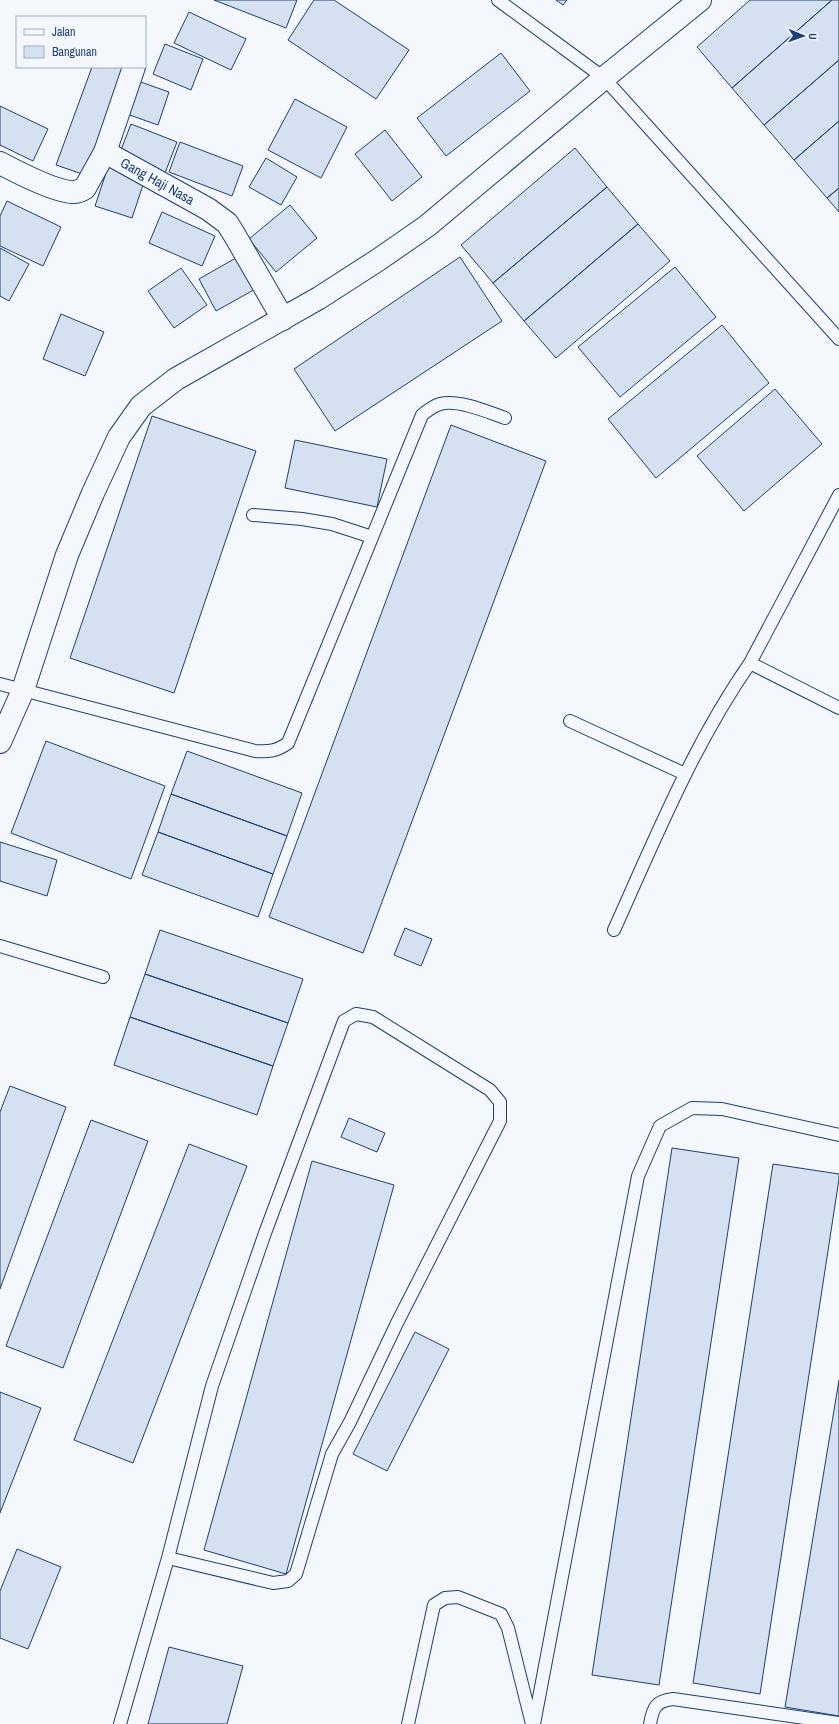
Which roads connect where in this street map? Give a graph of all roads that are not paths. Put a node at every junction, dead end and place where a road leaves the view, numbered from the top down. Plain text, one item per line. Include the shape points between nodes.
1 (498, 0) edge
2 (700, 0) edge
3 (134, 68) edge
4 (604, 78) junction
5 (105, 152) junction
6 (0, 163) edge
7 (283, 319) junction
8 (839, 339) edge
9 (505, 418) dead end
10 (839, 495) edge
11 (253, 515) dead end
12 (372, 537) junction
13 (750, 663) junction
14 (0, 684) edge
15 (23, 690) junction
16 (839, 708) edge
17 (570, 721) dead end
18 (0, 742) edge
19 (685, 774) junction
20 (614, 930) dead end
21 (0, 946) edge
22 (103, 978) dead end
23 (839, 1135) edge
24 (168, 1558) junction
25 (839, 1722) edge
26 (120, 1724) edge
27 (408, 1724) edge
28 (533, 1724) edge
29 (650, 1724) edge

1 - 4 lane
2 - 4 street
3 - 5 street
4 - 7 street via 427,226
4 - 8 lane
5 - 6 street, Gang Haji Nasa via 85,188 74,193 30,178
5 - 7 street, Gang Haji Nasa via 208,209 227,223
7 - 15 street via 163,388 141,406 119,436 67,554
9 - 12 lane via 466,405 441,403 422,415
10 - 13 lane
11 - 12 lane via 332,524
12 - 15 lane via 288,743 278,750 255,751
13 - 16 lane
13 - 19 lane
14 - 15 lane
15 - 18 street
17 - 19 lane
19 - 20 lane
21 - 22 lane
23 - 28 lane via 722,1109 692,1108 660,1126 638,1176
24 - 24 lane via 273,1583 288,1581 296,1574 332,1454 500,1121 500,1102 490,1090 373,1017 356,1014 344,1021 339,1032 212,1386
24 - 26 lane
25 - 29 lane via 673,1699 662,1701 652,1711
27 - 28 lane via 434,1604 445,1598 458,1597 501,1614 508,1628

